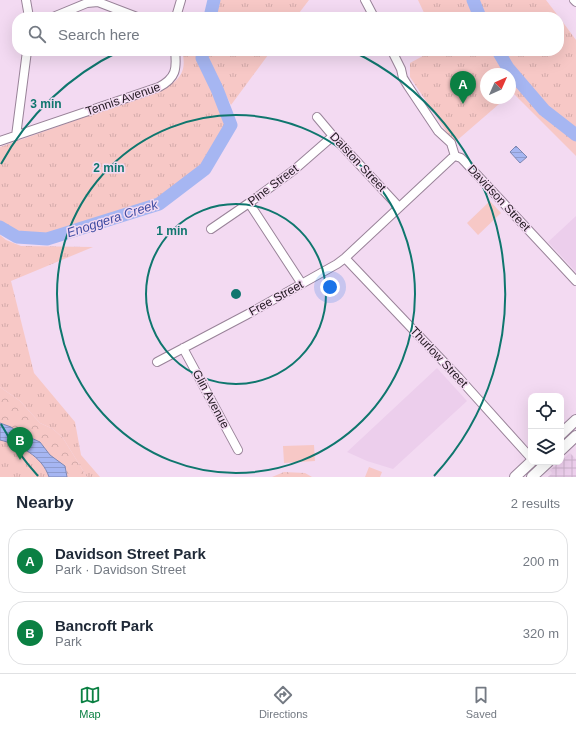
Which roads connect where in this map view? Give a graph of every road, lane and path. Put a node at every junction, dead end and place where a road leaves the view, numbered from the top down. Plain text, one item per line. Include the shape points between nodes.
1 (26, 0) edge
2 (181, 0) edge
3 (365, 0) edge
4 (28, 12) edge
5 (65, 12) edge
6 (124, 12) edge
7 (177, 12) edge
8 (371, 12) edge
9 (26, 56) edge
10 (175, 56) edge
11 (394, 56) edge
12 (317, 117) dead end
13 (16, 136) junction
14 (333, 136) junction
15 (0, 141) edge
16 (455, 156) junction
17 (249, 203) junction
18 (399, 207) junction
19 (211, 230) dead end
20 (345, 258) junction
21 (576, 281) edge
22 (302, 284) junction
23 (183, 348) junction
24 (157, 362) dead end
25 (576, 420) edge
26 (564, 431) edge
27 (576, 436) edge
28 (564, 447) edge
29 (238, 450) dead end
30 (528, 455) edge
31 (528, 465) edge
32 (545, 465) edge
33 (515, 477) edge
34 (532, 477) edge

1 - 4 street
2 - 7 street
3 - 8 street
5 - 6 street via 87,3 98,2
9 - 13 street
10 - 13 street, Tennis Avenue via 173,77 159,87
11 - 16 street, Davidson Street via 403,78 438,131 451,143
12 - 14 street, Dalston Street
13 - 15 street, Tennis Avenue
14 - 17 street, Pine Street via 294,170
14 - 18 street, Dalston Street
16 - 18 street, Free Street
16 - 21 street, Davidson Street via 466,163
17 - 19 street, Pine Street
17 - 22 street
18 - 20 street, Free Street
20 - 22 street, Free Street
20 - 30 street, Thurlow Street
22 - 23 street, Free Street
23 - 24 street, Free Street
23 - 29 street, Glin Avenue
25 - 26 main road
27 - 28 main road
31 - 33 main road
32 - 34 main road

